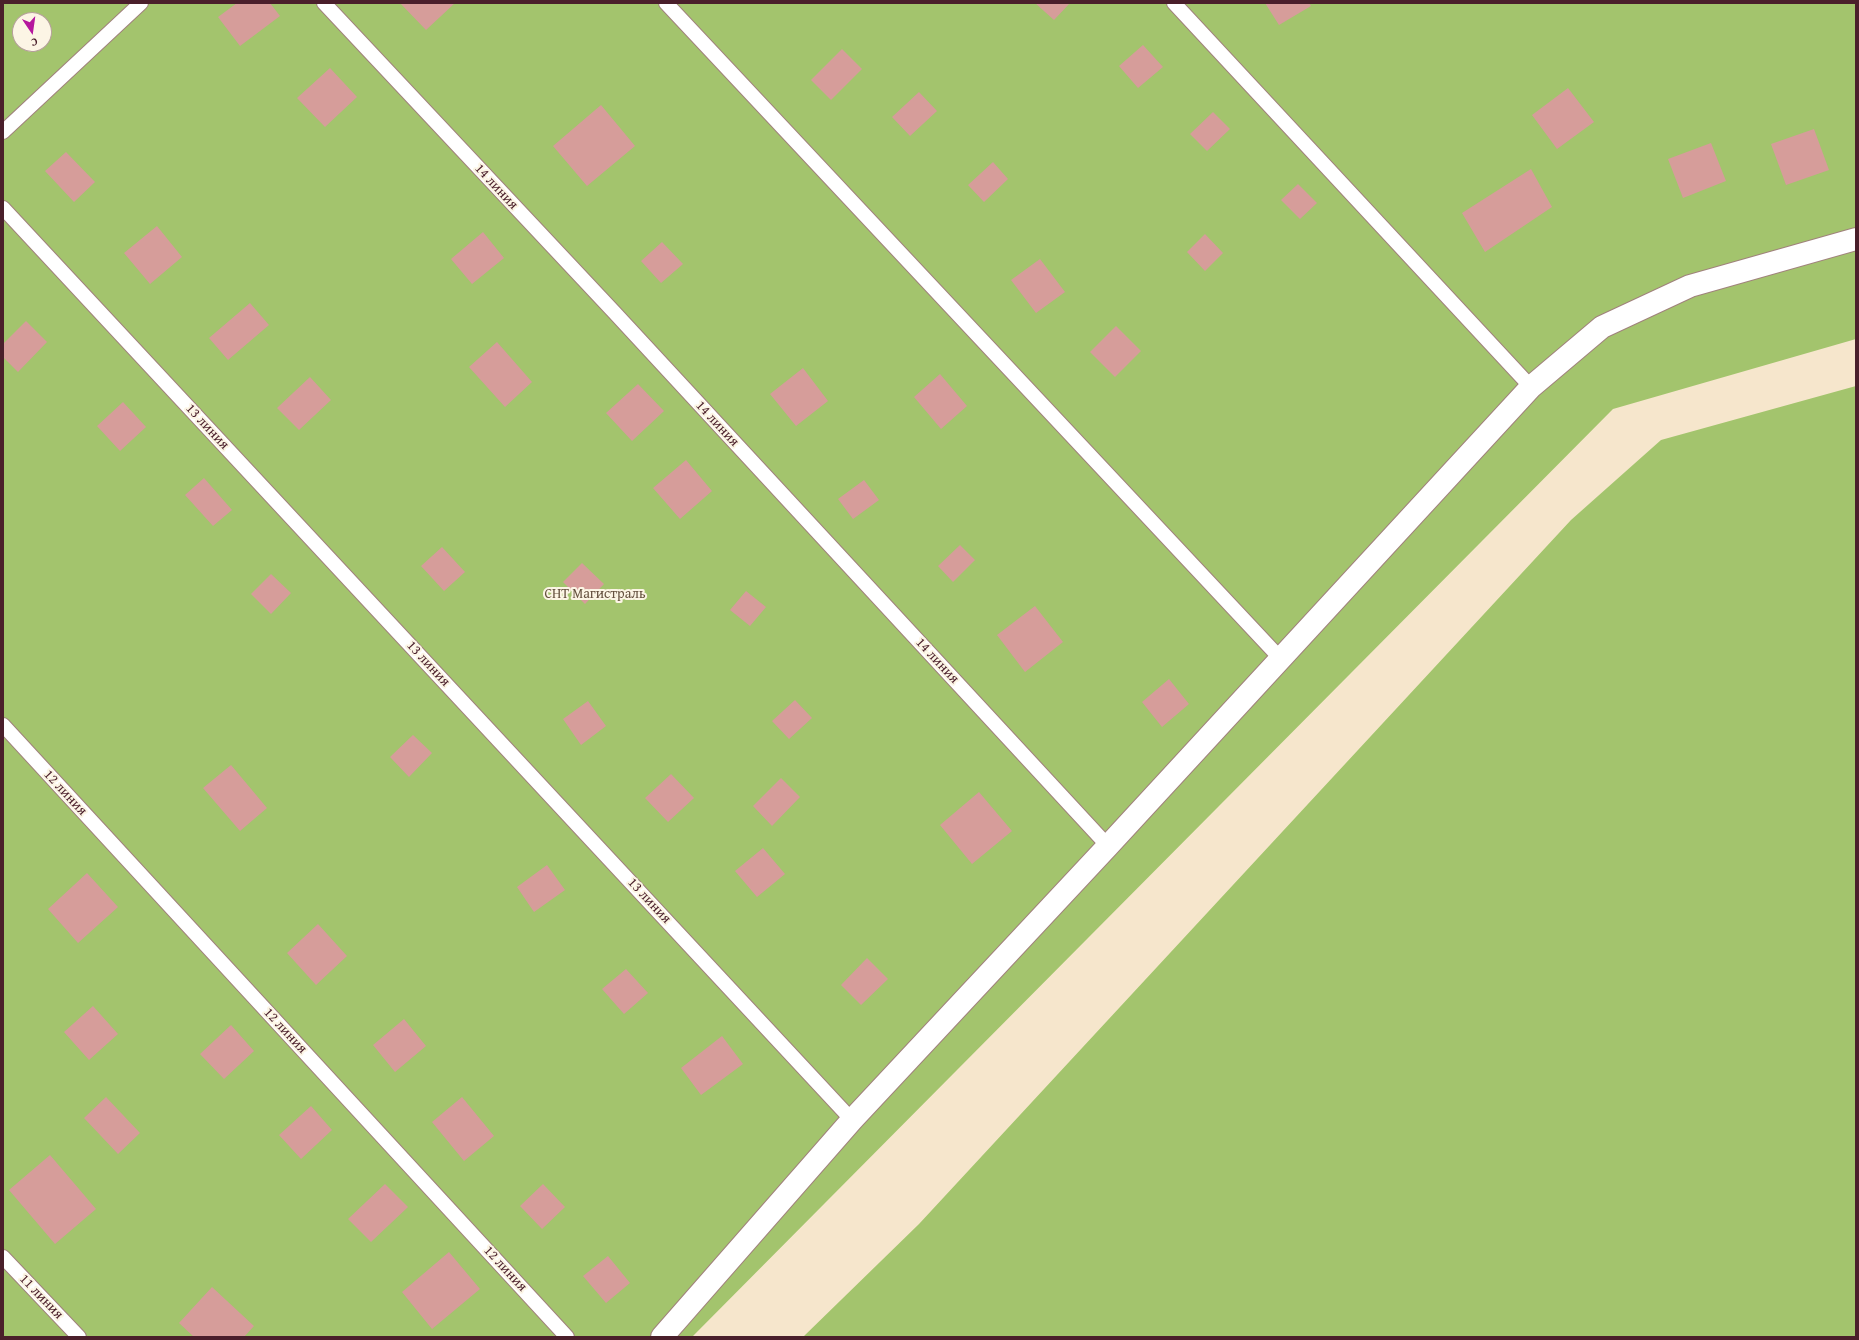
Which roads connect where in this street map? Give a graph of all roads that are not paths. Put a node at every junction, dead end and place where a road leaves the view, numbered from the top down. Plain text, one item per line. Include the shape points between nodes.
1 (141, 3) edge
2 (324, 3) edge
3 (666, 3) edge
4 (1174, 3) edge
5 (3, 132) edge
6 (3, 208) edge
7 (1856, 239) edge
8 (1531, 386) junction
9 (1280, 658) junction
10 (3, 725) edge
11 (1108, 846) junction
12 (852, 1120) junction
13 (3, 1257) edge
14 (79, 1337) edge
15 (567, 1337) edge
16 (662, 1337) edge

1 - 5 lane
2 - 11 lane, 14 линия
3 - 9 lane
4 - 8 lane
6 - 12 lane, 13 линия
7 - 8 street via 1690,286 1602,327
8 - 9 street
9 - 11 street
10 - 15 lane, 12 линия
11 - 12 street
12 - 16 street
13 - 14 lane, 11 линия

